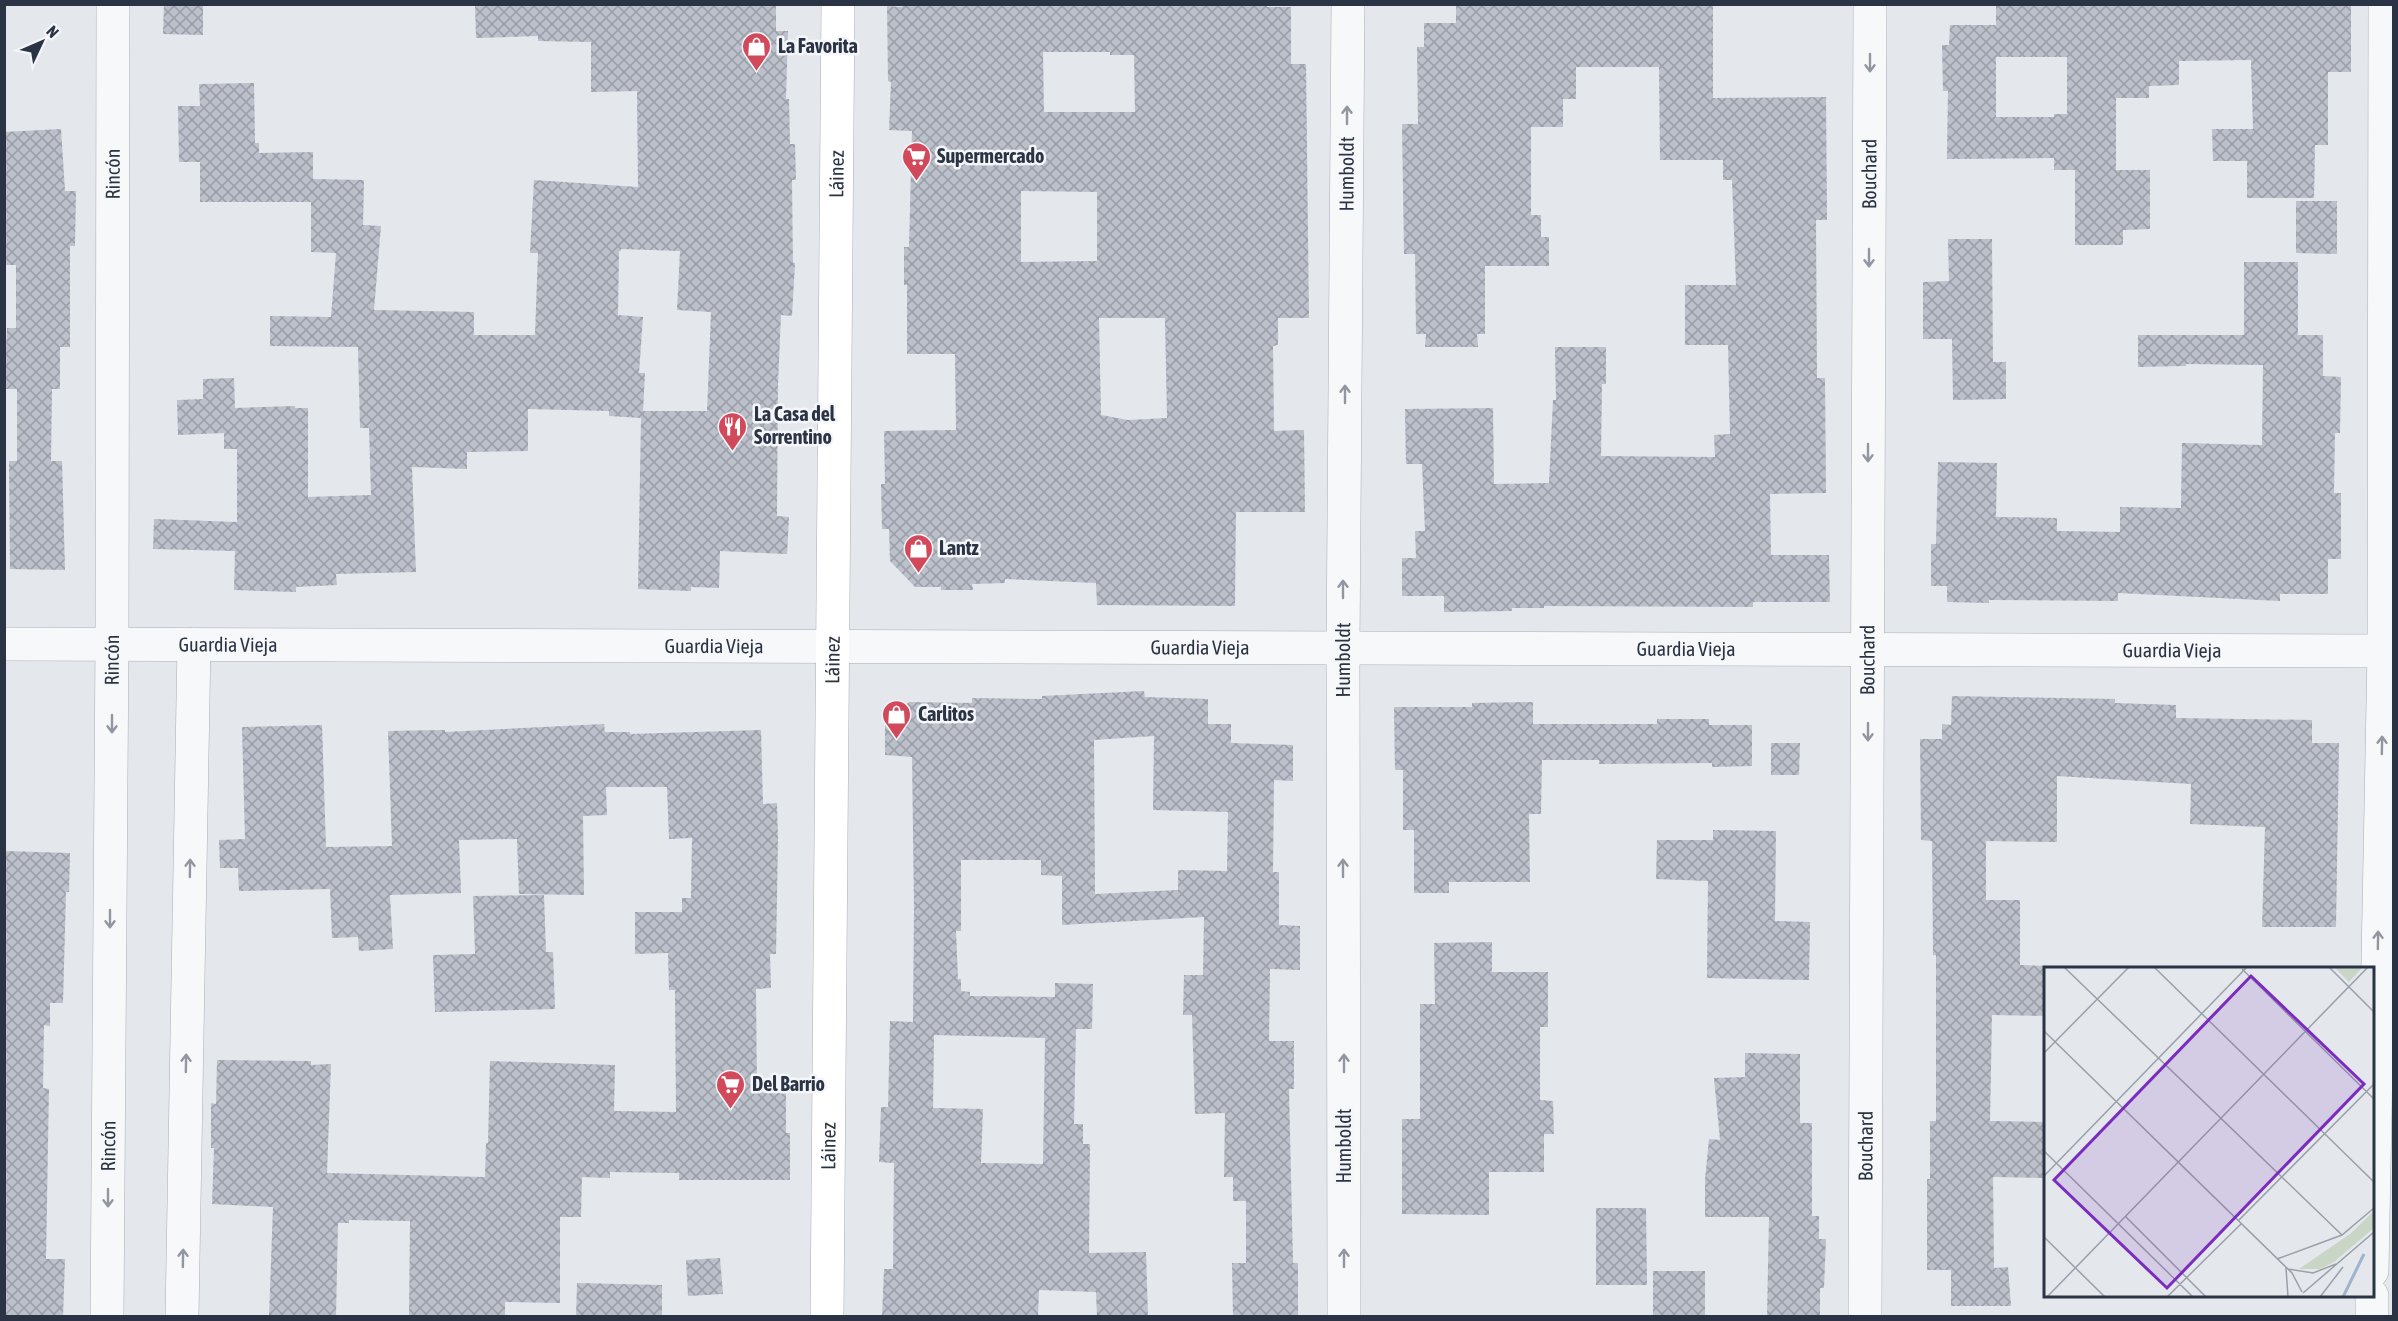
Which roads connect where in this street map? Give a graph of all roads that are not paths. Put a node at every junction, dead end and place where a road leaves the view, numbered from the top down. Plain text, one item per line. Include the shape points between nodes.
1 (113, 4) edge
2 (838, 4) edge
3 (1348, 4) edge
4 (1870, 4) edge
5 (2385, 4) edge
6 (4, 644) edge
7 (112, 644) junction
8 (194, 644) junction
9 (833, 647) junction
10 (1343, 648) junction
11 (1868, 650) junction
12 (2389, 651) edge
13 (2374, 1232) edge
14 (2372, 1297) edge
15 (107, 1317) edge
16 (182, 1317) edge
17 (827, 1317) edge
18 (1344, 1317) edge
19 (1865, 1317) edge
20 (2372, 1317) edge

1 - 7 street, Rincón
2 - 9 main road, Láinez
10 -> 3 street, Humboldt
4 -> 11 street, Bouchard
5 - 12 street
6 - 7 street, Guardia Vieja
7 - 8 street, Guardia Vieja
7 -> 15 street, Rincón
8 - 9 street, Guardia Vieja
16 -> 8 street
9 - 10 street, Guardia Vieja
9 - 17 main road, Láinez
10 - 11 street, Guardia Vieja
18 -> 10 street, Humboldt
11 - 12 street, Guardia Vieja
11 -> 19 street, Bouchard
13 -> 12 street
14 - 20 street

